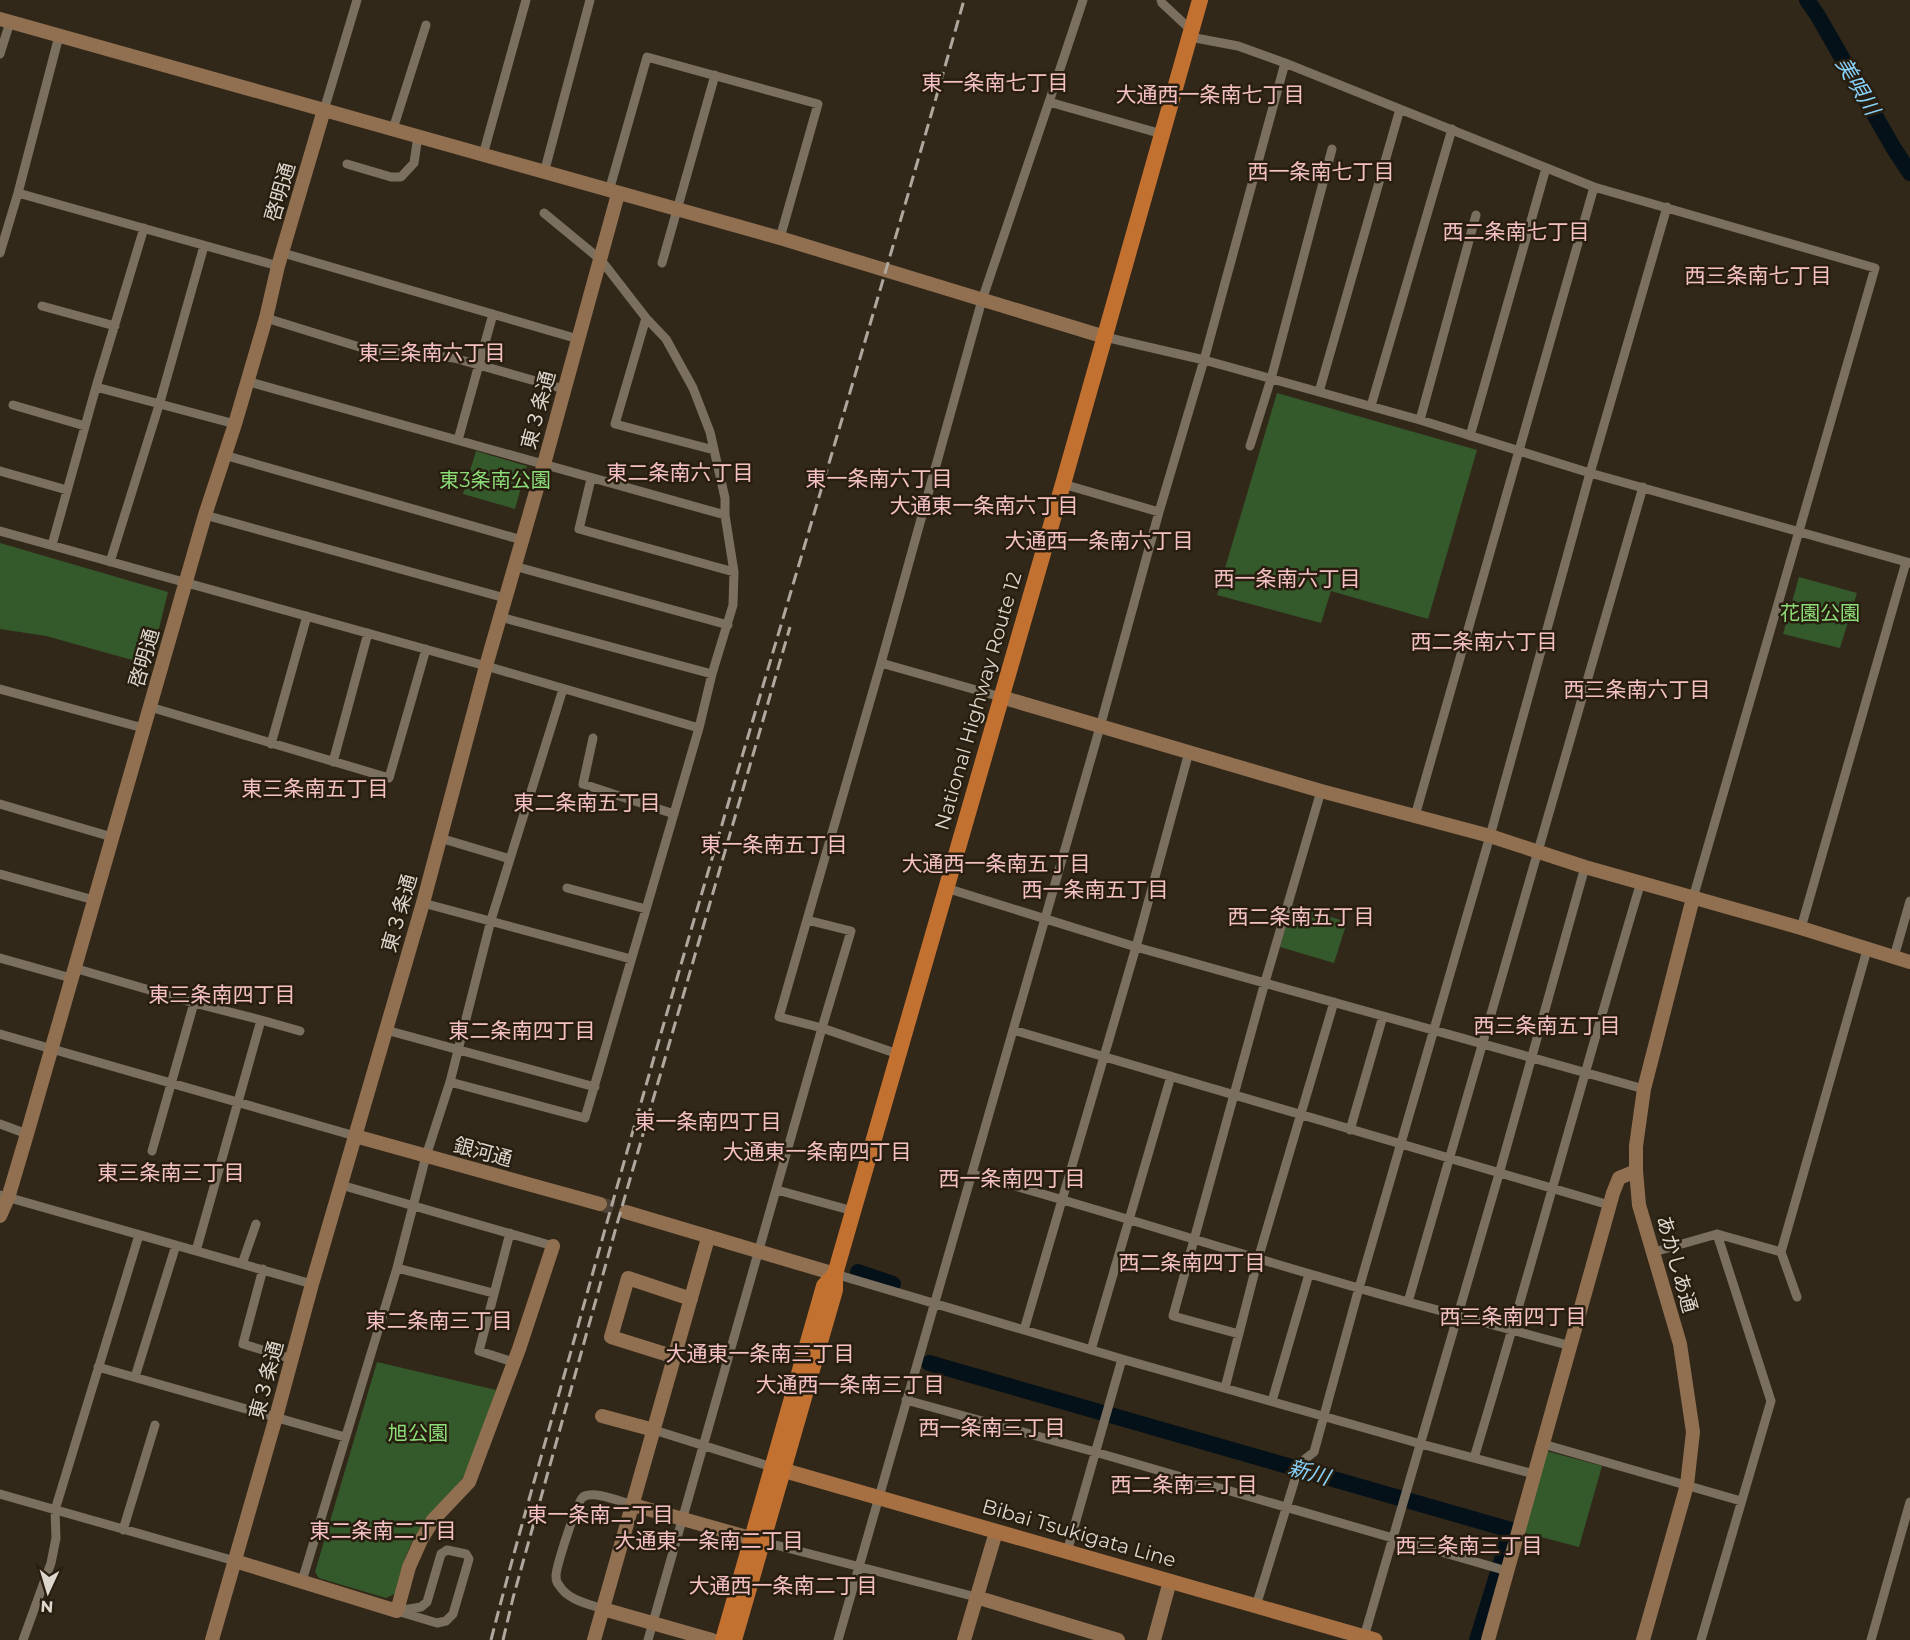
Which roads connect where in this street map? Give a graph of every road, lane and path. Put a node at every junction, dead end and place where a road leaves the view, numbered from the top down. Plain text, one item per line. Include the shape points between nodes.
1 (357, 0) edge
2 (526, 0) edge
3 (590, 0) edge
4 (1083, 0) edge
5 (1161, 0) edge
6 (1200, 0) edge
7 (5, 21) edge
8 (426, 25) dead end
9 (1191, 34) junction
10 (59, 36) junction
11 (0, 54) edge
12 (1285, 63) junction
13 (715, 75) junction
14 (1048, 102) junction
15 (1400, 109) junction
16 (324, 110) junction
17 (393, 129) junction
18 (1452, 129) junction
19 (1162, 134) junction
20 (418, 136) junction
21 (1332, 149) dead end
22 (483, 155) junction
23 (347, 164) dead end
24 (1546, 168) junction
25 (544, 172) junction
26 (1594, 187) junction
27 (18, 193) junction
28 (614, 193) junction
29 (1668, 207) junction
30 (678, 210) junction
31 (544, 213) dead end
32 (1476, 214) dead end
33 (144, 228) junction
34 (780, 238) junction
35 (204, 246) junction
36 (0, 253) edge
37 (280, 260) junction
38 (600, 260) junction
39 (662, 263) dead end
40 (982, 300) junction
41 (42, 306) dead end
42 (494, 314) junction
43 (266, 318) junction
44 (646, 318) junction
45 (115, 326) junction
46 (1105, 336) junction
47 (578, 339) junction
48 (1204, 360) junction
49 (480, 365) junction
50 (1271, 379) junction
51 (246, 381) junction
52 (96, 387) junction
53 (564, 389) junction
54 (1319, 392) junction
55 (160, 402) junction
56 (13, 405) dead end
57 (1371, 406) junction
58 (1420, 420) junction
59 (235, 424) junction
60 (86, 426) junction
61 (1470, 436) junction
62 (458, 440) junction
63 (1250, 446) dead end
64 (1520, 449) junction
65 (714, 450) junction
66 (224, 455) junction
67 (544, 464) junction
68 (0, 471) edge
69 (1590, 473) junction
70 (591, 479) junction
71 (1063, 484) junction
72 (1643, 486) junction
73 (68, 490) junction
74 (1158, 512) junction
75 (205, 515) junction
76 (725, 515) junction
77 (0, 531) edge
78 (1800, 532) junction
79 (522, 540) junction
80 (52, 545) junction
81 (110, 562) junction
82 (1908, 563) edge
83 (514, 566) junction
84 (734, 572) junction
85 (186, 583) junction
86 (505, 598) junction
87 (307, 616) junction
88 (500, 617) junction
89 (728, 625) junction
90 (368, 633) junction
91 (426, 650) junction
92 (881, 663) junction
93 (486, 666) junction
94 (712, 674) junction
95 (0, 689) edge
96 (563, 689) junction
97 (1001, 698) junction
98 (150, 707) junction
99 (1100, 727) junction
100 (699, 728) junction
101 (143, 729) junction
102 (593, 738) dead end
103 (271, 744) junction
104 (1189, 752) junction
105 (333, 762) junction
106 (1321, 791) junction
107 (0, 804) edge
108 (674, 814) junction
109 (1414, 816) junction
110 (1490, 836) junction
111 (112, 837) junction
112 (440, 838) junction
113 (1538, 852) junction
114 (510, 859) junction
115 (1586, 867) junction
116 (0, 874) edge
117 (1641, 882) junction
118 (567, 888) dead end
119 (946, 888) junction
120 (1693, 898) junction
121 (94, 900) junction
122 (1910, 901) edge
123 (423, 903) junction
124 (645, 909) junction
125 (1045, 918) junction
126 (491, 920) junction
127 (807, 920) junction
128 (1801, 928) junction
129 (1136, 947) junction
130 (1867, 950) junction
131 (1894, 957) junction
132 (0, 958) edge
133 (631, 958) junction
134 (1910, 962) edge
135 (73, 974) junction
136 (1265, 982) junction
137 (1335, 1002) junction
138 (194, 1003) junction
139 (1383, 1016) junction
140 (261, 1020) junction
141 (822, 1028) junction
142 (1433, 1029) junction
143 (386, 1030) junction
144 (1013, 1030) junction
145 (300, 1031) dead end
146 (0, 1034) edge
147 (1482, 1044) junction
148 (51, 1048) junction
149 (457, 1049) junction
150 (898, 1054) junction
151 (1103, 1056) junction
152 (1532, 1058) junction
153 (1584, 1072) junction
154 (1171, 1076) junction
155 (450, 1082) junction
156 (171, 1084) junction
157 (595, 1087) junction
158 (1644, 1089) junction
159 (1234, 1094) junction
160 (238, 1103) junction
161 (1300, 1115) junction
162 (0, 1124) edge
163 (1350, 1130) junction
164 (27, 1134) junction
165 (355, 1136) junction
166 (1401, 1145) junction
167 (152, 1151) dead end
168 (426, 1156) junction
169 (1450, 1160) junction
170 (1636, 1171) junction
171 (972, 1174) junction
172 (1499, 1174) junction
173 (341, 1185) junction
174 (1552, 1189) junction
175 (777, 1190) junction
176 (4, 1197) edge
177 (1062, 1199) junction
178 (600, 1204) tunnel mouth
179 (1609, 1205) junction
180 (413, 1206) junction
181 (853, 1211) junction
182 (626, 1212) tunnel mouth
183 (0, 1216) edge
184 (1130, 1220) junction
185 (256, 1224) dead end
186 (510, 1233) junction
187 (1717, 1234) junction
188 (139, 1235) junction
189 (708, 1238) junction
190 (1195, 1240) junction
191 (176, 1245) junction
192 (553, 1246) joint
193 (196, 1251) junction
194 (759, 1252) junction
195 (1654, 1252) junction
196 (1781, 1252) junction
197 (1258, 1259) junction
198 (242, 1263) junction
199 (397, 1268) junction
200 (263, 1269) junction
201 (835, 1274) junction
202 (1309, 1274) junction
203 (312, 1284) junction
204 (1359, 1288) junction
205 (493, 1293) junction
206 (1797, 1297) dead end
207 (691, 1299) junction
208 (1408, 1302) junction
209 (933, 1304) junction
210 (1458, 1316) junction
211 (1024, 1330) junction
212 (1512, 1330) junction
213 (1239, 1334) junction
214 (1571, 1346) junction
215 (1091, 1350) junction
216 (675, 1357) junction
217 (292, 1359) junction
218 (1122, 1359) junction
219 (513, 1362) junction
220 (98, 1366) junction
221 (135, 1377) junction
222 (1225, 1388) junction
223 (906, 1400) junction
224 (1272, 1401) junction
225 (1324, 1415) junction
226 (602, 1416) dead end
227 (276, 1417) junction
228 (155, 1425) dead end
229 (654, 1430) junction
230 (345, 1437) junction
231 (1421, 1444) junction
232 (1543, 1444) junction
233 (702, 1446) junction
234 (1095, 1452) junction
235 (1474, 1458) junction
236 (778, 1468) junction
237 (1534, 1474) junction
238 (1687, 1485) junction
239 (0, 1494) edge
240 (878, 1498) junction
241 (1741, 1501) junction
242 (1910, 1502) edge
243 (633, 1505) junction
244 (1286, 1507) junction
245 (55, 1510) junction
246 (682, 1519) junction
247 (123, 1530) junction
248 (996, 1532) junction
249 (1392, 1538) junction
250 (758, 1540) junction
251 (1067, 1552) junction
252 (235, 1561) junction
253 (859, 1567) junction
254 (1507, 1571) junction
255 (302, 1581) junction
256 (1170, 1581) junction
257 (976, 1598) junction
258 (1256, 1606) junction
259 (603, 1609) junction
260 (397, 1611) junction
261 (653, 1623) junction
262 (1367, 1639) edge
263 (22, 1640) edge
264 (212, 1640) edge
265 (594, 1640) edge
266 (648, 1640) edge
267 (712, 1640) edge
268 (723, 1640) edge
269 (734, 1640) edge
270 (838, 1640) edge
271 (964, 1640) edge
272 (1118, 1640) edge
273 (1154, 1640) edge
274 (1488, 1640) edge
275 (1645, 1640) edge
276 (1701, 1640) edge
277 (1871, 1640) edge

1 - 16 street
2 - 22 street
3 - 25 street
4 - 14 street
5 - 9 street
6 - 9 highway, National Highway Route 12
7 - 10 street
7 - 11 street
8 - 17 street
9 - 12 street
9 - 19 highway, National Highway Route 12
10 - 16 street
10 - 27 street
12 - 15 street
12 - 48 street
13 - 28 street via 647,57
13 - 30 street
13 - 34 street via 818,104
14 - 19 street
14 - 40 street
15 - 18 street
15 - 54 street
16 - 17 street
16 - 37 street, 啓明通
17 - 20 street
18 - 24 street
18 - 57 street
19 - 46 highway, National Highway Route 12
20 - 22 street
20 - 23 street via 414,163 401,177
21 - 50 street
22 - 25 street
24 - 26 street
24 - 61 street
25 - 28 street
26 - 29 street
26 - 64 street
27 - 33 street
27 - 36 street
28 - 30 street
28 - 38 street, 東３条通
29 - 69 street
29 - 78 street via 1875,268
30 - 34 street
30 - 39 street
31 - 38 street
32 - 58 street
33 - 35 street
33 - 45 street
34 - 40 street
35 - 37 street
35 - 55 street
37 - 42 street
37 - 43 street, 啓明通
38 - 44 street
38 - 47 street, 東３条通
40 - 46 street
40 - 92 street
41 - 45 street
42 - 47 street
42 - 49 street
43 - 49 street via 366,349 454,358
43 - 51 street, 啓明通
44 - 65 street via 666,339 693,388
44 - 65 street via 615,424
45 - 52 street
46 - 48 street
46 - 71 highway, National Highway Route 12
47 - 53 street, 東３条通
48 - 50 street
48 - 74 street
49 - 53 street
49 - 62 street
50 - 54 street
50 - 63 street
51 - 59 street, 啓明通
51 - 62 street
52 - 55 street
52 - 60 street
53 - 67 street, 東３条通
54 - 57 street
55 - 59 street
55 - 81 street
56 - 60 street
57 - 58 street
58 - 61 street
59 - 66 street, 啓明通
60 - 73 street
61 - 64 street
62 - 67 street
64 - 69 street
64 - 109 street
65 - 76 street
66 - 75 street, 啓明通
66 - 79 street
67 - 70 street
67 - 79 street, 東３条通
68 - 73 street
69 - 72 street
69 - 110 street
70 - 76 street
70 - 84 street via 579,529
71 - 74 street
71 - 97 highway, National Highway Route 12
72 - 78 street
72 - 113 street
73 - 80 street
74 - 99 street
75 - 85 street, 啓明通
75 - 86 street
76 - 84 street
77 - 80 street
78 - 82 street
78 - 120 street
79 - 83 street, 東３条通
80 - 81 street
81 - 85 street
82 - 128 street
83 - 86 street, 東３条通
83 - 89 street
84 - 89 street
85 - 87 street
85 - 98 street, 啓明通
86 - 88 street, 東３条通
87 - 90 street
87 - 103 street
88 - 93 street, 東３条通
88 - 94 street
89 - 94 street
90 - 91 street
90 - 105 street
91 - 93 street
91 - 105 street via 389,778
92 - 97 street
92 - 127 street
93 - 96 street
93 - 112 street, 東３条通
94 - 100 street
95 - 101 street
96 - 100 street
96 - 114 street
97 - 99 street
97 - 119 highway, National Highway Route 12
98 - 101 street, 啓明通
98 - 103 street
99 - 104 street
99 - 125 street
100 - 108 street
101 - 111 street, 啓明通
102 - 108 street via 583,784
103 - 105 street
104 - 106 street
104 - 129 street
106 - 109 street
106 - 136 street
107 - 111 street
108 - 124 street
109 - 110 street
110 - 113 street
110 - 142 street
111 - 121 street, 啓明通
112 - 114 street
112 - 123 street, 東３条通
113 - 115 street
113 - 147 street
114 - 126 street
115 - 117 street
115 - 152 street
116 - 121 street
117 - 120 street
117 - 153 street
118 - 124 street
119 - 125 street
119 - 150 highway, National Highway Route 12
120 - 128 street
120 - 158 street, あかしあ通
121 - 135 street, 啓明通
122 - 131 street
123 - 126 street
123 - 143 street, 東３条通
124 - 133 street
125 - 129 street
125 - 144 street
126 - 133 street
126 - 149 street
127 - 141 street via 779,1017
127 - 141 street via 850,931
128 - 130 street
129 - 136 street
129 - 151 street
130 - 131 street
130 - 196 street
131 - 134 street
132 - 135 street
133 - 157 street
135 - 138 street
135 - 148 street, 啓明通
136 - 137 street
136 - 159 street
137 - 139 street
137 - 161 street
138 - 140 street
138 - 156 street
139 - 142 street
139 - 163 street
140 - 145 street
140 - 160 street
141 - 150 street
141 - 175 street
142 - 147 street
142 - 166 street
143 - 149 street
143 - 165 street, 東３条通
144 - 151 street
144 - 171 street
146 - 148 street
147 - 152 street
147 - 169 street
148 - 156 street
148 - 164 street, 啓明通
149 - 155 street
149 - 157 street
150 - 181 highway, National Highway Route 12
151 - 154 street
151 - 177 street
152 - 153 street
152 - 172 street
153 - 158 street
153 - 174 street
154 - 159 street
154 - 184 street
155 - 157 street via 585,1118
155 - 168 street
156 - 160 street
156 - 167 street
158 - 170 street, あかしあ通
159 - 161 street
159 - 190 street
160 - 165 street
160 - 193 street
161 - 163 street
161 - 197 street
162 - 164 street
163 - 166 street
164 - 176 street, 啓明通
165 - 168 street, 銀河通
165 - 173 street, 東３条通
166 - 169 street
166 - 204 street
168 - 178 street, 銀河通
168 - 180 street
169 - 172 street
169 - 208 street
170 - 179 street via 1619,1178
170 - 195 street, あかしあ通 via 1639,1205
171 - 177 street
171 - 209 street
172 - 174 street
172 - 210 street
173 - 180 street
173 - 203 street, 東３条通
174 - 179 street
174 - 212 street
175 - 181 street
175 - 194 street
176 - 183 street, 啓明通
176 - 188 street
177 - 184 street
177 - 211 street
179 - 214 street
180 - 186 street
180 - 199 street
181 - 201 highway, National Highway Route 12
182 - 189 street
184 - 190 street
184 - 215 street
185 - 198 street
186 - 192 street
186 - 205 street
187 - 195 street
187 - 196 street
187 - 241 street via 1771,1401
188 - 191 street
188 - 220 street
189 - 194 street
189 - 207 street
190 - 197 street
190 - 213 street via 1173,1316
191 - 193 street
191 - 221 street
192 - 219 street
193 - 198 street
194 - 201 street
194 - 233 street
195 - 238 street, あかしあ通 via 1680,1344 1691,1409 1693,1432
196 - 206 street
197 - 202 street
197 - 213 street
198 - 200 street
199 - 205 street
199 - 230 street
200 - 203 street
200 - 217 street via 243,1344
201 - 209 street
201 - 236 highway, National Highway Route 12 via 835,1290
202 - 204 street
202 - 224 street
203 - 217 street, 東３条通
204 - 208 street
204 - 225 street
205 - 219 street via 479,1351
207 - 216 street
207 - 216 street via 628,1278 619,1307 611,1336
208 - 210 street
209 - 211 street
209 - 223 street
210 - 212 street
210 - 231 street
211 - 215 street
212 - 214 street
212 - 235 street
213 - 222 street
214 - 232 street
215 - 218 street
216 - 229 street
217 - 227 street, 東３条通
218 - 222 street
218 - 234 street
219 - 260 street via 469,1482 420,1540
220 - 221 street
220 - 245 street
221 - 227 street
222 - 224 street
223 - 234 street
223 - 240 street
224 - 225 street
225 - 231 street
225 - 244 street via 1314,1452 1299,1463
226 - 229 street
227 - 230 street
227 - 252 street, 東３条通
228 - 247 street
229 - 233 street
229 - 243 street
230 - 255 street
231 - 235 street
231 - 249 street
232 - 237 street
232 - 238 street
233 - 236 street
233 - 246 street
234 - 244 street
234 - 251 street
235 - 237 street
236 - 240 main road, Bibai Tsukigata Line
236 - 250 highway, National Highway Route 12
237 - 254 street
238 - 241 street
238 - 275 street, あかしあ通
239 - 245 street
240 - 248 main road, Bibai Tsukigata Line
240 - 253 street
241 - 276 street
242 - 277 street
243 - 246 street
243 - 259 street
243 - 259 street via 594,1494 583,1497 562,1554 556,1577 559,1586 570,1597
244 - 249 street
244 - 258 street
245 - 247 street
245 - 263 street via 56,1538 51,1563
246 - 250 street
246 - 261 street
247 - 252 street
248 - 251 main road, Bibai Tsukigata Line
248 - 257 street
249 - 254 street
249 - 262 street
250 - 253 street
250 - 268 highway, National Highway Route 12
250 - 269 highway, National Highway Route 12
251 - 256 main road, Bibai Tsukigata Line
252 - 255 street
252 - 264 street, 東３条通
253 - 257 street
253 - 270 street
254 - 274 street
255 - 260 street
256 - 258 main road, Bibai Tsukigata Line
256 - 273 street
257 - 271 street
257 - 272 street
258 - 262 main road, Bibai Tsukigata Line
259 - 261 street
259 - 265 street
260 - 260 street via 421,1607 427,1602 441,1554 447,1550 466,1554 469,1559 453,1614 446,1621 437,1623
261 - 266 street
261 - 267 street

